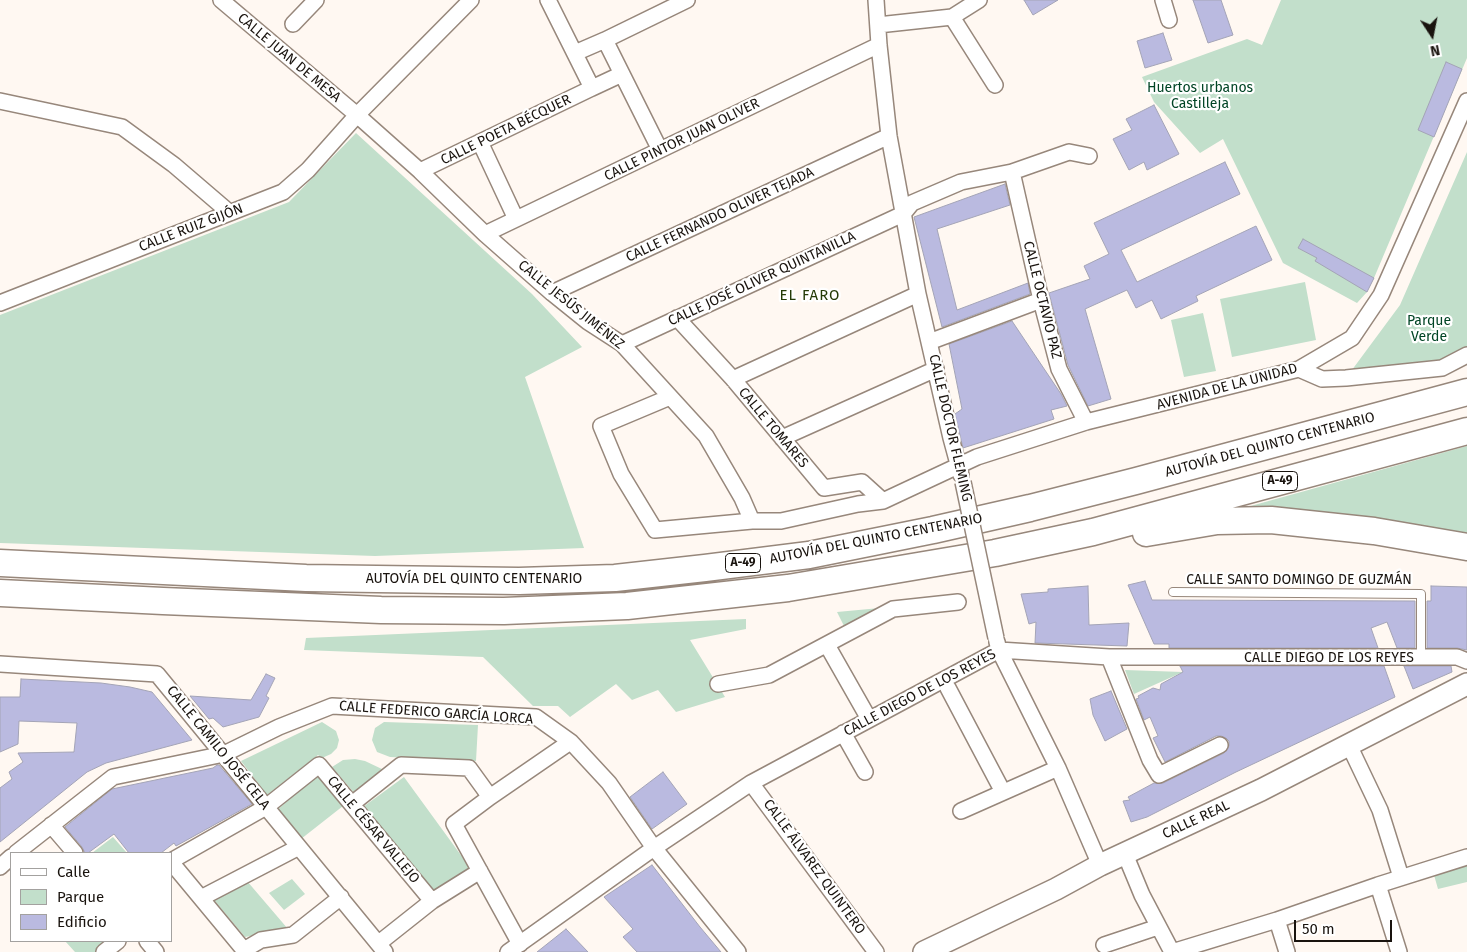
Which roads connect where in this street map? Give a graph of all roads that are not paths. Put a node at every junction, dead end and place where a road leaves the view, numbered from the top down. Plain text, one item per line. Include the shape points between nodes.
1 (221, 0) edge
2 (316, 0) edge
3 (470, 0) edge
4 (548, 0) edge
5 (687, 0) edge
6 (876, 0) edge
7 (979, 0) edge
8 (1164, 0) edge
9 (952, 17) junction
10 (1169, 20) dead end
11 (292, 24) dead end
12 (878, 25) junction
13 (605, 40) junction
14 (879, 45) junction
15 (574, 53) junction
16 (622, 74) junction
17 (995, 85) dead end
18 (592, 88) junction
19 (0, 101) edge
20 (1467, 101) edge
21 (357, 115) junction
22 (889, 136) junction
23 (480, 142) junction
24 (660, 150) junction
25 (1090, 156) dead end
26 (420, 171) junction
27 (1012, 172) junction
28 (230, 213) junction
29 (903, 214) junction
30 (516, 220) junction
31 (485, 234) junction
32 (552, 293) junction
33 (918, 294) junction
34 (1041, 300) junction
35 (0, 303) edge
36 (677, 318) junction
37 (929, 342) junction
38 (622, 344) junction
39 (1467, 354) edge
40 (936, 369) junction
41 (1299, 369) junction
42 (733, 379) junction
43 (1467, 392) edge
44 (670, 398) junction
45 (1086, 422) junction
46 (1467, 430) edge
47 (782, 438) junction
48 (958, 465) junction
49 (883, 501) junction
50 (752, 521) junction
51 (1093, 532) junction
52 (1467, 547) edge
53 (0, 563) edge
54 (1173, 592) dead end
55 (0, 593) edge
56 (958, 602) dead end
57 (997, 644) junction
58 (827, 645) junction
59 (1109, 656) junction
60 (1421, 658) junction
61 (1462, 659) edge
62 (0, 664) edge
63 (718, 684) dead end
64 (1464, 686) edge
65 (948, 688) dead end
66 (869, 719) junction
67 (842, 733) junction
68 (570, 742) junction
69 (1220, 744) dead end
70 (1349, 745) junction
71 (224, 754) junction
72 (1058, 768) junction
73 (865, 772) dead end
74 (751, 783) junction
75 (1003, 792) junction
76 (490, 797) junction
77 (352, 804) junction
78 (266, 807) junction
79 (961, 811) dead end
80 (51, 825) junction
81 (298, 847) junction
82 (654, 848) junction
83 (17, 852) edge
84 (74, 852) edge
85 (1125, 854) junction
86 (1467, 857) edge
87 (10, 859) edge
88 (172, 861) edge
89 (172, 863) edge
90 (1100, 865) junction
91 (0, 867) edge
92 (480, 871) junction
93 (1401, 877) junction
94 (1378, 885) junction
95 (342, 897) junction
96 (201, 898) junction
97 (432, 901) junction
98 (1277, 920) junction
99 (1158, 927) junction
100 (117, 942) edge
101 (952, 945) edge
102 (1104, 945) dead end
103 (382, 947) edge
104 (514, 948) edge
105 (104, 952) edge
106 (738, 952) edge
107 (876, 952) edge
108 (924, 952) edge
109 (1172, 952) edge
110 (1287, 952) edge
111 (1399, 952) edge

1 - 21 street, CALLE JUAN DE MESA
2 - 11 street
3 - 21 street, CALLE RUIZ GIJÓN
4 - 15 street
5 - 13 street
6 - 12 street, CALLE DOCTOR FLEMING
7 - 9 street
8 - 10 street
9 - 12 street
9 - 17 street
12 - 14 street, CALLE DOCTOR FLEMING
13 - 15 street
13 - 16 street
14 - 22 street, CALLE DOCTOR FLEMING
14 - 24 street, CALLE PINTOR JUAN OLIVER
15 - 18 street
16 - 18 street, CALLE POETA BÉCQUER
16 - 24 street
18 - 23 street, CALLE POETA BÉCQUER
19 - 28 street via 122,127 174,165
20 - 41 street, AVENIDA DE LA UNIDAD via 1381,295 1352,338
21 - 26 street, CALLE JESÚS JIMÉNEZ
21 - 28 street, CALLE RUIZ GIJÓN via 308,170 283,192
22 - 29 street, CALLE DOCTOR FLEMING
22 - 32 street, CALLE FERNANDO OLIVER TEJADA
23 - 26 street, CALLE POETA BÉCQUER
23 - 30 street
24 - 30 street, CALLE PINTOR JUAN OLIVER
25 - 27 street, CALLE JOSÉ OLIVER QUINTANILLA via 1069,152
26 - 31 street, CALLE JESÚS JIMÉNEZ
27 - 29 street, CALLE JOSÉ OLIVER QUINTANILLA via 961,182 912,203
27 - 34 street, CALLE OCTAVIO PAZ
28 - 35 street, CALLE RUIZ GIJÓN
29 - 33 street, CALLE DOCTOR FLEMING
29 - 36 street, CALLE JOSÉ OLIVER QUINTANILLA
30 - 31 street, CALLE PINTOR JUAN OLIVER
31 - 32 street, CALLE JESÚS JIMÉNEZ
32 - 38 street, CALLE JESÚS JIMÉNEZ
33 - 37 street, CALLE DOCTOR FLEMING
33 - 42 street
34 - 37 street
34 - 45 street, CALLE OCTAVIO PAZ via 1059,369
36 - 38 street, CALLE JOSÉ OLIVER QUINTANILLA
36 - 42 street, CALLE TOMARES
37 - 40 street, CALLE DOCTOR FLEMING
38 - 44 street, CALLE JESÚS JIMÉNEZ
39 - 41 street via 1442,368 1346,378 1322,379
40 - 47 street
40 - 48 street, CALLE DOCTOR FLEMING
41 - 45 street, AVENIDA DE LA UNIDAD
42 - 47 street, CALLE TOMARES
43 - 53 highway, AUTOVÍA DEL QUINTO CENTENARIO / A-49 via 1030,508 810,555 705,568 615,578 519,581 306,578
44 - 50 street, CALLE JESÚS JIMÉNEZ via 706,436
44 - 50 street, AVENIDA DE LA UNIDAD via 601,426 620,474 655,530
45 - 48 street, AVENIDA DE LA UNIDAD
46 - 51 highway, A-49
47 - 49 street, CALLE TOMARES via 824,488 862,482
48 - 49 street, AVENIDA DE LA UNIDAD
48 - 57 street, CALLE DOCTOR FLEMING, bridge
49 - 50 street, AVENIDA DE LA UNIDAD via 781,521
51 - 52 highway via 1149,533 1217,521 1271,520 1374,531
51 - 55 highway, A-49 via 885,573 788,588 627,606 504,611 381,610
54 - 60 lane, CALLE SANTO DOMINGO DE GUZMÁN via 1421,594
56 - 58 street via 893,609
57 - 59 street, CALLE DIEGO DE LOS REYES
57 - 66 street, CALLE DIEGO DE LOS REYES
57 - 72 street, CALLE DOCTOR FLEMING
58 - 63 street via 769,675
58 - 66 street
59 - 60 street, CALLE DIEGO DE LOS REYES
59 - 69 street via 1150,760 1160,775
60 - 61 street, CALLE DIEGO DE LOS REYES
61 - 64 street, CALLE DIEGO DE LOS REYES via 1467,671
62 - 71 street, CALLE CAMILO JOSÉ CELA via 157,674
64 - 70 main road, CALLE REAL
65 - 75 street
66 - 67 street, CALLE DIEGO DE LOS REYES
67 - 73 street
67 - 74 street, CALLE DIEGO DE LOS REYES
68 - 71 street, CALLE FEDERICO GARCÍA LORCA via 536,717 332,706
68 - 76 street
68 - 82 street, CALLE FEDERICO GARCÍA LORCA via 610,783
70 - 85 main road, CALLE REAL
70 - 93 street via 1380,810
71 - 78 street, CALLE CAMILO JOSÉ CELA
71 - 80 street, CALLE FEDERICO GARCÍA LORCA via 113,777
72 - 75 street
72 - 90 street, CALLE DOCTOR FLEMING
74 - 82 street, CALLE DIEGO DE LOS REYES
74 - 107 street, CALLE ÁLVAREZ QUINTERO
75 - 79 street
76 - 77 street via 469,768 401,765
76 - 92 street via 454,824
77 - 78 street, CALLE CÉSAR VALLEJO via 319,765
77 - 97 street, CALLE CÉSAR VALLEJO
78 - 81 street, CALLE CAMILO JOSÉ CELA
78 - 88 street
80 - 83 street, CALLE FEDERICO GARCÍA LORCA
80 - 84 street
81 - 95 street, CALLE CAMILO JOSÉ CELA
81 - 96 street
82 - 104 street, CALLE DIEGO DE LOS REYES
82 - 106 street, CALLE FEDERICO GARCÍA LORCA
85 - 90 main road, CALLE REAL
85 - 99 street
86 - 93 street
87 - 91 street
89 - 96 street
90 - 101 main road, CALLE REAL
92 - 97 street
92 - 104 street
93 - 94 street
94 - 98 street
94 - 111 street
95 - 96 street via 293,935 261,940 244,950
95 - 103 street, CALLE CAMILO JOSÉ CELA
97 - 103 street
98 - 109 street
98 - 110 street
99 - 102 street
99 - 109 street
100 - 105 street
101 - 108 main road, CALLE REAL

